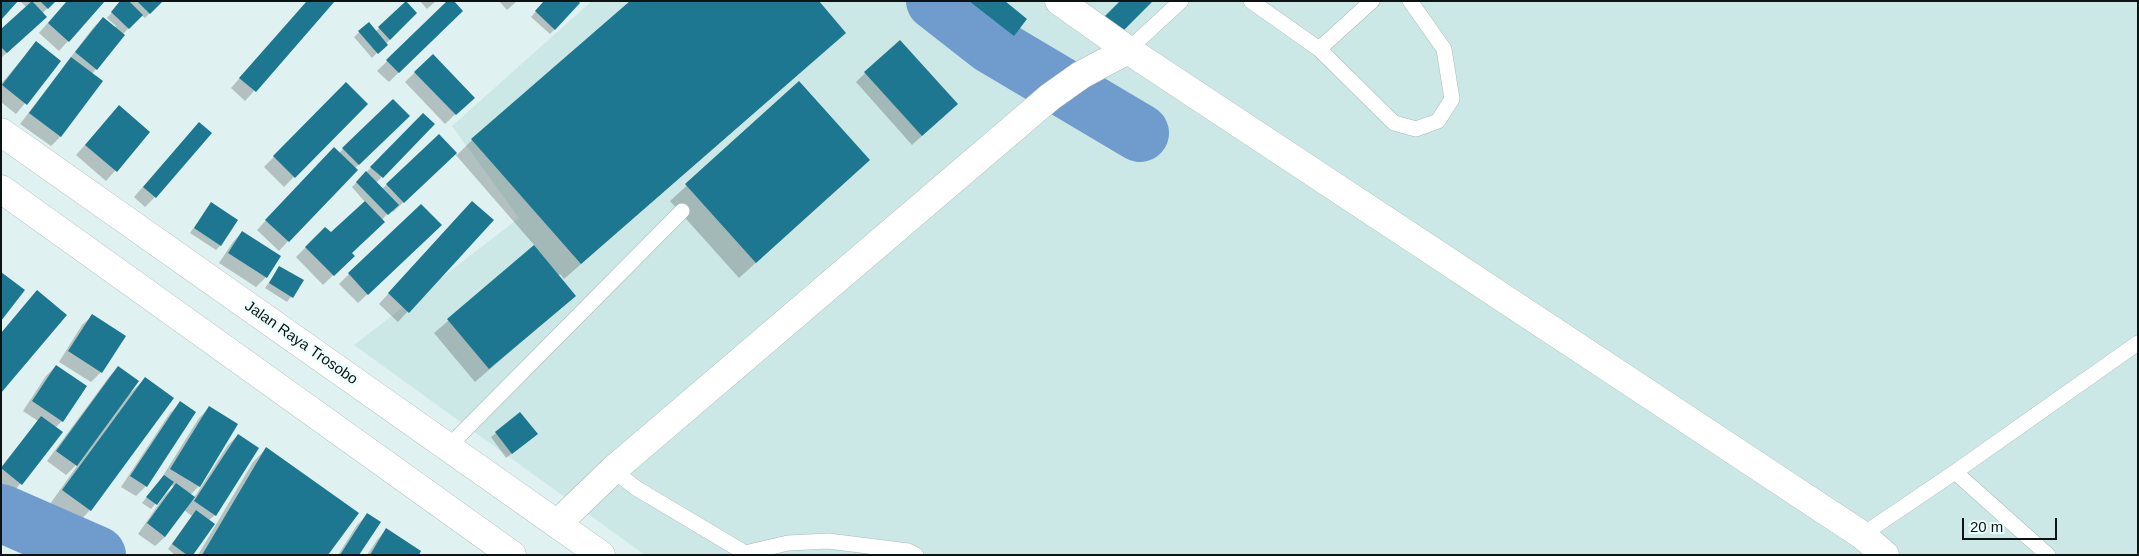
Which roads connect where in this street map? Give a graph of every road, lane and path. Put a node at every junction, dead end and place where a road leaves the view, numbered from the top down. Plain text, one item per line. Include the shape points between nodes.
1 (1181, 1) edge
2 (1251, 1) edge
3 (1372, 1) edge
4 (1410, 1) edge
5 (1073, 5) edge
6 (1318, 49) junction
7 (1128, 50) junction
8 (1, 132) edge
9 (1, 189) edge
10 (682, 211) dead end
11 (2138, 343) edge
12 (448, 447) junction
13 (613, 470) junction
14 (1955, 472) junction
15 (557, 524) junction
16 (1862, 535) junction
17 (744, 554) edge
18 (512, 555) edge
19 (601, 555) edge
20 (916, 555) edge
21 (1884, 555) edge
22 (2048, 555) edge

1 - 7 lane
2 - 6 lane
3 - 6 lane
4 - 6 lane via 1444,49 1452,99 1438,121 1416,129 1394,123
5 - 7 main road
7 - 13 main road via 1081,75 1050,97
7 - 16 main road
8 - 12 main road, Jalan Raya Trosobo
9 - 18 main road
10 - 12 lane
11 - 14 lane
12 - 15 main road, Jalan Raya Trosobo
13 - 15 main road
13 - 17 lane via 636,488
14 - 16 lane
14 - 22 lane
15 - 19 main road, Jalan Raya Trosobo
16 - 21 main road
17 - 20 lane via 788,543 828,541

